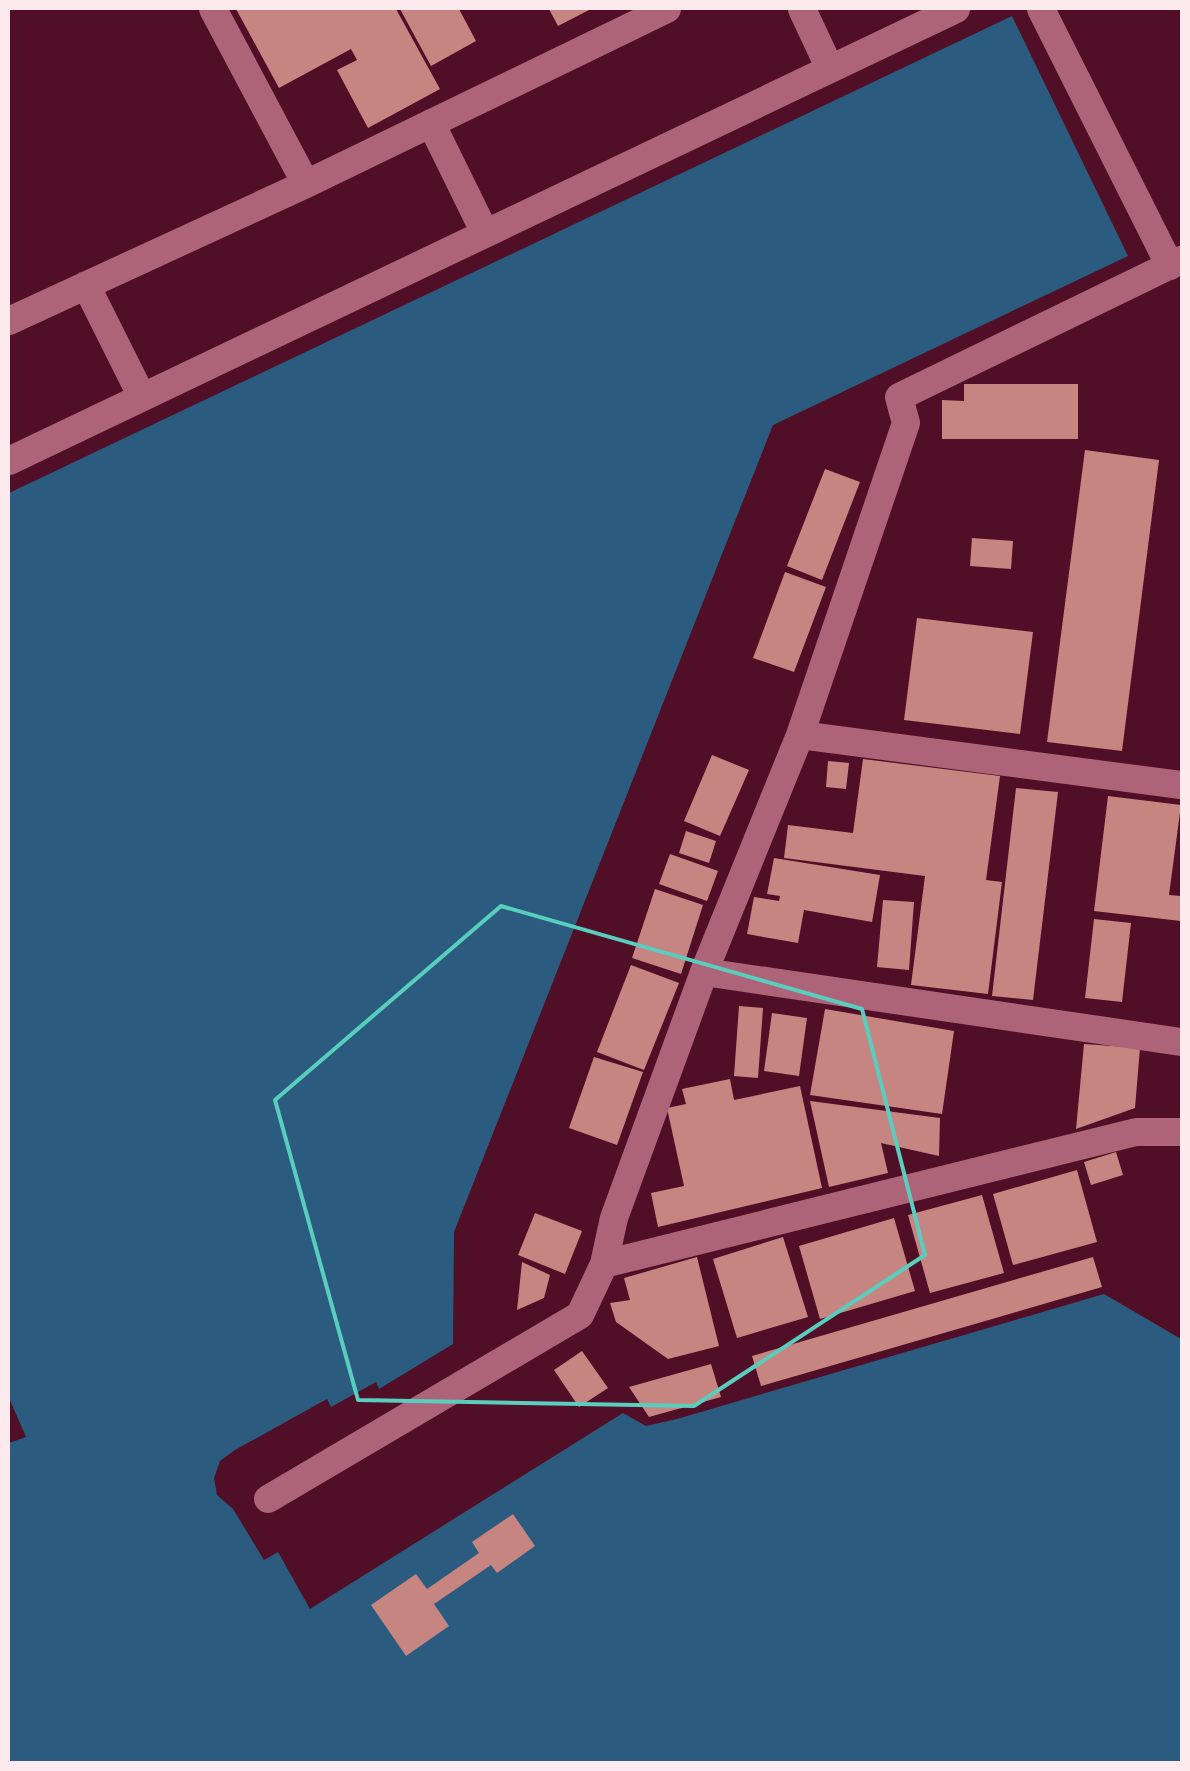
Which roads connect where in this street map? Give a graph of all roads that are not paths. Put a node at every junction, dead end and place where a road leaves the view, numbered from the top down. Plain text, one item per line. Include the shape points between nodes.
1 (214, 9) edge
2 (667, 9) edge
3 (802, 9) edge
4 (956, 9) edge
5 (1041, 9) edge
6 (830, 69) junction
7 (431, 123) junction
8 (306, 184) junction
9 (485, 233) junction
10 (1176, 263) edge
11 (86, 285) junction
12 (9, 321) edge
13 (142, 397) junction
14 (9, 461) edge
15 (800, 736) junction
16 (1181, 785) edge
17 (704, 972) junction
18 (1181, 1042) edge
19 (1181, 1132) edge
20 (604, 1264) junction
21 (268, 1499) dead end

1 - 8 street
2 - 7 street
3 - 6 street
4 - 6 street
5 - 10 street
6 - 9 street
7 - 8 street
7 - 9 street
8 - 11 street
9 - 13 street
10 - 15 street via 899,398 906,423
11 - 12 street
11 - 13 street
13 - 14 street
15 - 16 street
15 - 17 street
17 - 18 street
17 - 20 street via 614,1218
19 - 20 street via 1136,1132
20 - 21 street via 580,1315

